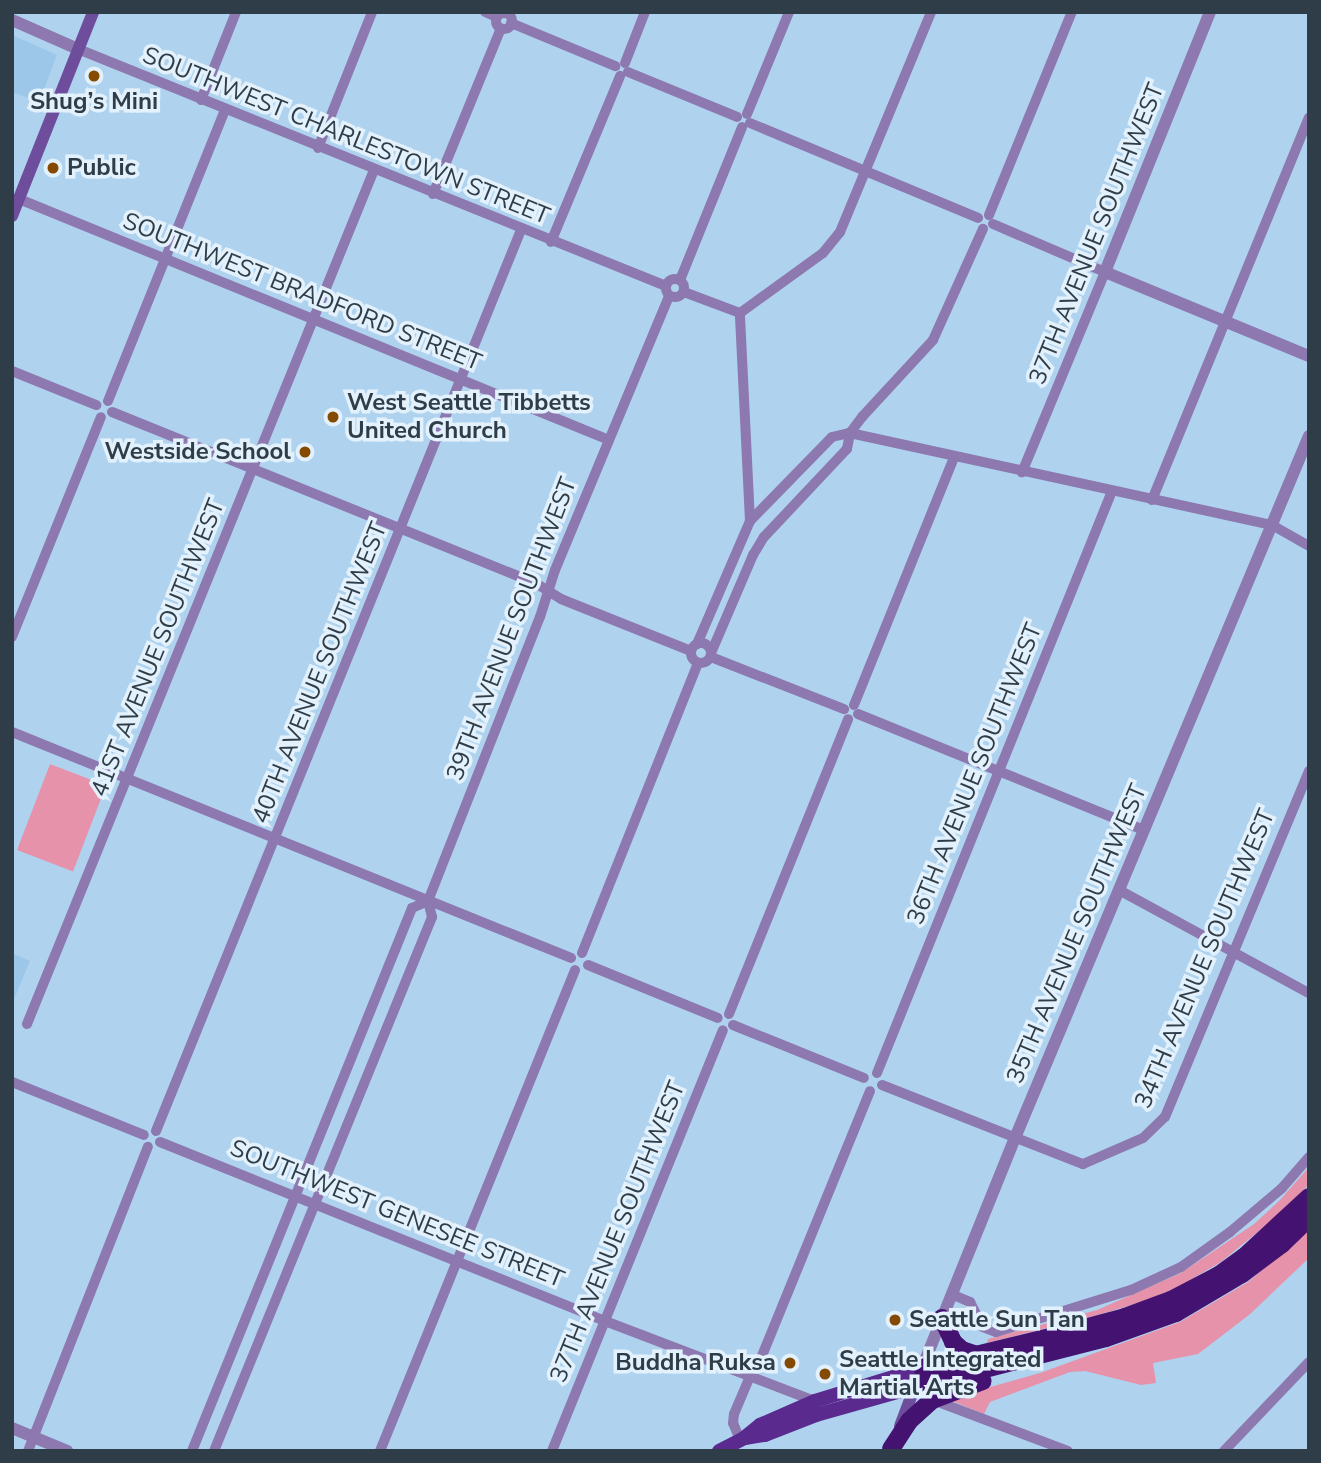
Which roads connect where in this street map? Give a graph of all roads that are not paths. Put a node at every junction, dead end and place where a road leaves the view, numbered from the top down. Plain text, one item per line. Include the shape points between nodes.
1 (93, 12) edge
2 (236, 12) edge
3 (372, 12) edge
4 (485, 12) edge
5 (645, 12) edge
6 (789, 12) edge
7 (932, 12) edge
8 (1072, 12) edge
9 (1210, 12) edge
10 (505, 19) edge
11 (12, 20) edge
12 (78, 49) junction
13 (622, 69) junction
14 (201, 100) junction
15 (225, 110) junction
16 (1309, 118) edge
17 (744, 120) junction
18 (318, 148) junction
19 (374, 170) junction
20 (866, 171) junction
21 (433, 194) junction
22 (19, 199) junction
23 (12, 216) edge
24 (986, 221) junction
25 (521, 230) junction
26 (551, 242) junction
27 (165, 259) junction
28 (1105, 272) junction
29 (680, 280) junction
30 (668, 291) junction
31 (684, 292) junction
32 (740, 313) junction
33 (313, 319) junction
34 (1225, 322) junction
35 (1309, 356) edge
36 (12, 371) edge
37 (461, 380) junction
38 (96, 405) junction
39 (110, 406) junction
40 (102, 416) junction
41 (850, 433) junction
42 (1309, 436) edge
43 (609, 440) junction
44 (954, 458) junction
45 (253, 469) junction
46 (1022, 472) junction
47 (1112, 491) junction
48 (1152, 500) junction
49 (750, 522) junction
50 (1272, 525) junction
51 (401, 529) junction
52 (1309, 546) edge
53 (548, 592) junction
54 (12, 637) edge
55 (694, 647) junction
56 (711, 655) junction
57 (698, 663) junction
58 (851, 712) junction
59 (12, 732) edge
60 (1309, 771) edge
61 (999, 772) junction
62 (128, 779) junction
63 (1144, 830) junction
64 (275, 839) junction
65 (1119, 890) junction
66 (428, 901) junction
67 (1232, 951) junction
68 (582, 953) junction
69 (570, 958) junction
70 (588, 965) junction
71 (575, 970) junction
72 (1309, 993) edge
73 (729, 1014) junction
74 (718, 1018) junction
75 (27, 1024) dead end
76 (733, 1025) junction
77 (723, 1030) junction
78 (877, 1073) junction
79 (864, 1078) junction
80 (12, 1082) edge
81 (882, 1085) junction
82 (870, 1091) junction
83 (156, 1131) junction
84 (144, 1135) junction
85 (1015, 1138) junction
86 (160, 1142) junction
87 (148, 1147) junction
88 (1309, 1157) edge
89 (295, 1195) junction
90 (1309, 1197) edge
91 (315, 1203) junction
92 (1309, 1217) edge
93 (458, 1261) junction
94 (951, 1294) junction
95 (942, 1318) junction
96 (606, 1321) junction
97 (1048, 1354) junction
98 (977, 1355) junction
99 (1309, 1362) edge
100 (922, 1368) junction
101 (749, 1378) junction
102 (915, 1387) junction
103 (932, 1400) junction
104 (814, 1401) junction
105 (12, 1428) edge
106 (33, 1437) junction
107 (740, 1443) edge
108 (891, 1450) edge
109 (28, 1451) edge
110 (68, 1451) edge
111 (192, 1451) edge
112 (214, 1451) edge
113 (380, 1451) edge
114 (552, 1451) edge
115 (719, 1451) edge
116 (1068, 1451) edge
117 (1224, 1451) edge

1 - 12 main road
2 - 14 street
3 - 18 street
4 - 10 street
5 - 13 street
6 - 17 street
7 - 20 street
8 - 24 street
9 - 28 street, 37TH AVENUE SOUTHWEST
10 - 13 street
10 - 21 street
11 - 12 street, SOUTHWEST CHARLESTOWN STREET
12 - 14 street, SOUTHWEST CHARLESTOWN STREET
12 - 22 main road
13 - 17 street
13 - 26 street
14 - 15 street, SOUTHWEST CHARLESTOWN STREET
15 - 18 street, SOUTHWEST CHARLESTOWN STREET
15 - 27 street
16 - 34 street
17 - 20 street
17 - 29 street
18 - 19 street, SOUTHWEST CHARLESTOWN STREET
19 - 21 street, SOUTHWEST CHARLESTOWN STREET
19 - 33 street, 41ST AVENUE SOUTHWEST
20 - 24 street
20 - 32 street via 833,243
21 - 25 street, SOUTHWEST CHARLESTOWN STREET
22 - 23 main road
22 - 27 street, SOUTHWEST BRADFORD STREET
24 - 28 street
24 - 41 street via 933,340
25 - 26 street, SOUTHWEST CHARLESTOWN STREET
25 - 37 street, 40TH AVENUE SOUTHWEST
26 - 30 street, SOUTHWEST CHARLESTOWN STREET
27 - 33 street, SOUTHWEST BRADFORD STREET
27 - 39 street
28 - 34 street
28 - 46 street, 37TH AVENUE SOUTHWEST
29 - 30 street via 671,280
29 - 31 street
30 - 31 street via 678,297
30 - 43 street, 39TH AVENUE SOUTHWEST
31 - 32 street
32 - 49 street
33 - 37 street, SOUTHWEST BRADFORD STREET
33 - 45 street, 41ST AVENUE SOUTHWEST
34 - 35 street
34 - 48 street
36 - 38 street
37 - 43 street, SOUTHWEST BRADFORD STREET
37 - 51 street, 40TH AVENUE SOUTHWEST
38 - 39 street via 101,400
38 - 40 street
39 - 40 street via 107,416
39 - 45 street
40 - 54 street
41 - 44 street
41 - 49 street via 832,437
41 - 56 street via 847,449 753,555
42 - 50 street, 35TH AVENUE SOUTHWEST
43 - 53 street, 39TH AVENUE SOUTHWEST
44 - 46 street
44 - 58 street
45 - 51 street
45 - 62 street, 41ST AVENUE SOUTHWEST
46 - 47 street
47 - 48 street
47 - 61 street, 36TH AVENUE SOUTHWEST
48 - 50 street
49 - 55 street
50 - 52 street
50 - 63 street, 35TH AVENUE SOUTHWEST
51 - 53 street
51 - 64 street, 40TH AVENUE SOUTHWEST
53 - 55 street
53 - 66 street, 39TH AVENUE SOUTHWEST
55 - 56 street via 706,644
55 - 57 street via 692,658
56 - 57 street
56 - 58 street
57 - 68 street
58 - 61 street
58 - 73 street
59 - 62 street
60 - 67 street, 34TH AVENUE SOUTHWEST
61 - 63 street
61 - 78 street, 36TH AVENUE SOUTHWEST
62 - 64 street
62 - 75 street, 41ST AVENUE SOUTHWEST
63 - 65 street, 35TH AVENUE SOUTHWEST
64 - 66 street
64 - 83 street, 40TH AVENUE SOUTHWEST
65 - 67 street
65 - 85 street, 35TH AVENUE SOUTHWEST
66 - 69 street
66 - 89 street, 39TH AVENUE SOUTHWEST via 412,908
66 - 91 street, 39TH AVENUE SOUTHWEST via 432,917
67 - 72 street
67 - 85 street, 34TH AVENUE SOUTHWEST via 1165,1117 1143,1138 1083,1164
68 - 69 street
68 - 70 street
69 - 71 street
70 - 71 street
70 - 74 street
71 - 93 street
73 - 74 street
73 - 76 street
74 - 77 street
76 - 77 street
76 - 79 street
77 - 96 street, 37TH AVENUE SOUTHWEST
78 - 79 street
78 - 81 street
79 - 82 street
80 - 84 street
81 - 82 street
81 - 85 street
82 - 101 street
83 - 84 street
83 - 86 street
84 - 87 street
85 - 94 street, 35TH AVENUE SOUTHWEST
86 - 87 street
86 - 89 street, SOUTHWEST GENESEE STREET
87 - 106 street
88 - 94 street via 1282,1188 1230,1232 1181,1267 1132,1290 996,1332 983,1327 970,1302
89 - 91 street, SOUTHWEST GENESEE STREET
89 - 111 street, 39TH AVENUE SOUTHWEST
90 - 98 highway via 1244,1256 1191,1291 1125,1317
91 - 93 street, SOUTHWEST GENESEE STREET
91 - 112 street, 39TH AVENUE SOUTHWEST
92 - 97 highway via 1272,1251 1197,1304
93 - 96 street, SOUTHWEST GENESEE STREET
93 - 113 street
94 - 95 street, 35TH AVENUE SOUTHWEST
95 - 98 highway via 953,1342
95 - 100 street, 35TH AVENUE SOUTHWEST
96 - 101 street, SOUTHWEST GENESEE STREET
96 - 114 street, 37TH AVENUE SOUTHWEST
97 - 102 highway
97 - 103 highway
98 - 100 highway
99 - 117 street
100 - 102 main road, 35TH AVENUE SOUTHWEST
100 - 104 main road
101 - 104 street, SOUTHWEST GENESEE STREET
101 - 107 street via 732,1419
102 - 107 main road via 816,1415
102 - 108 main road, 35TH AVENUE SOUTHWEST
103 - 108 highway via 909,1421
103 - 116 street
104 - 107 main road via 760,1425
105 - 106 street
106 - 109 street
106 - 110 street
107 - 115 main road

